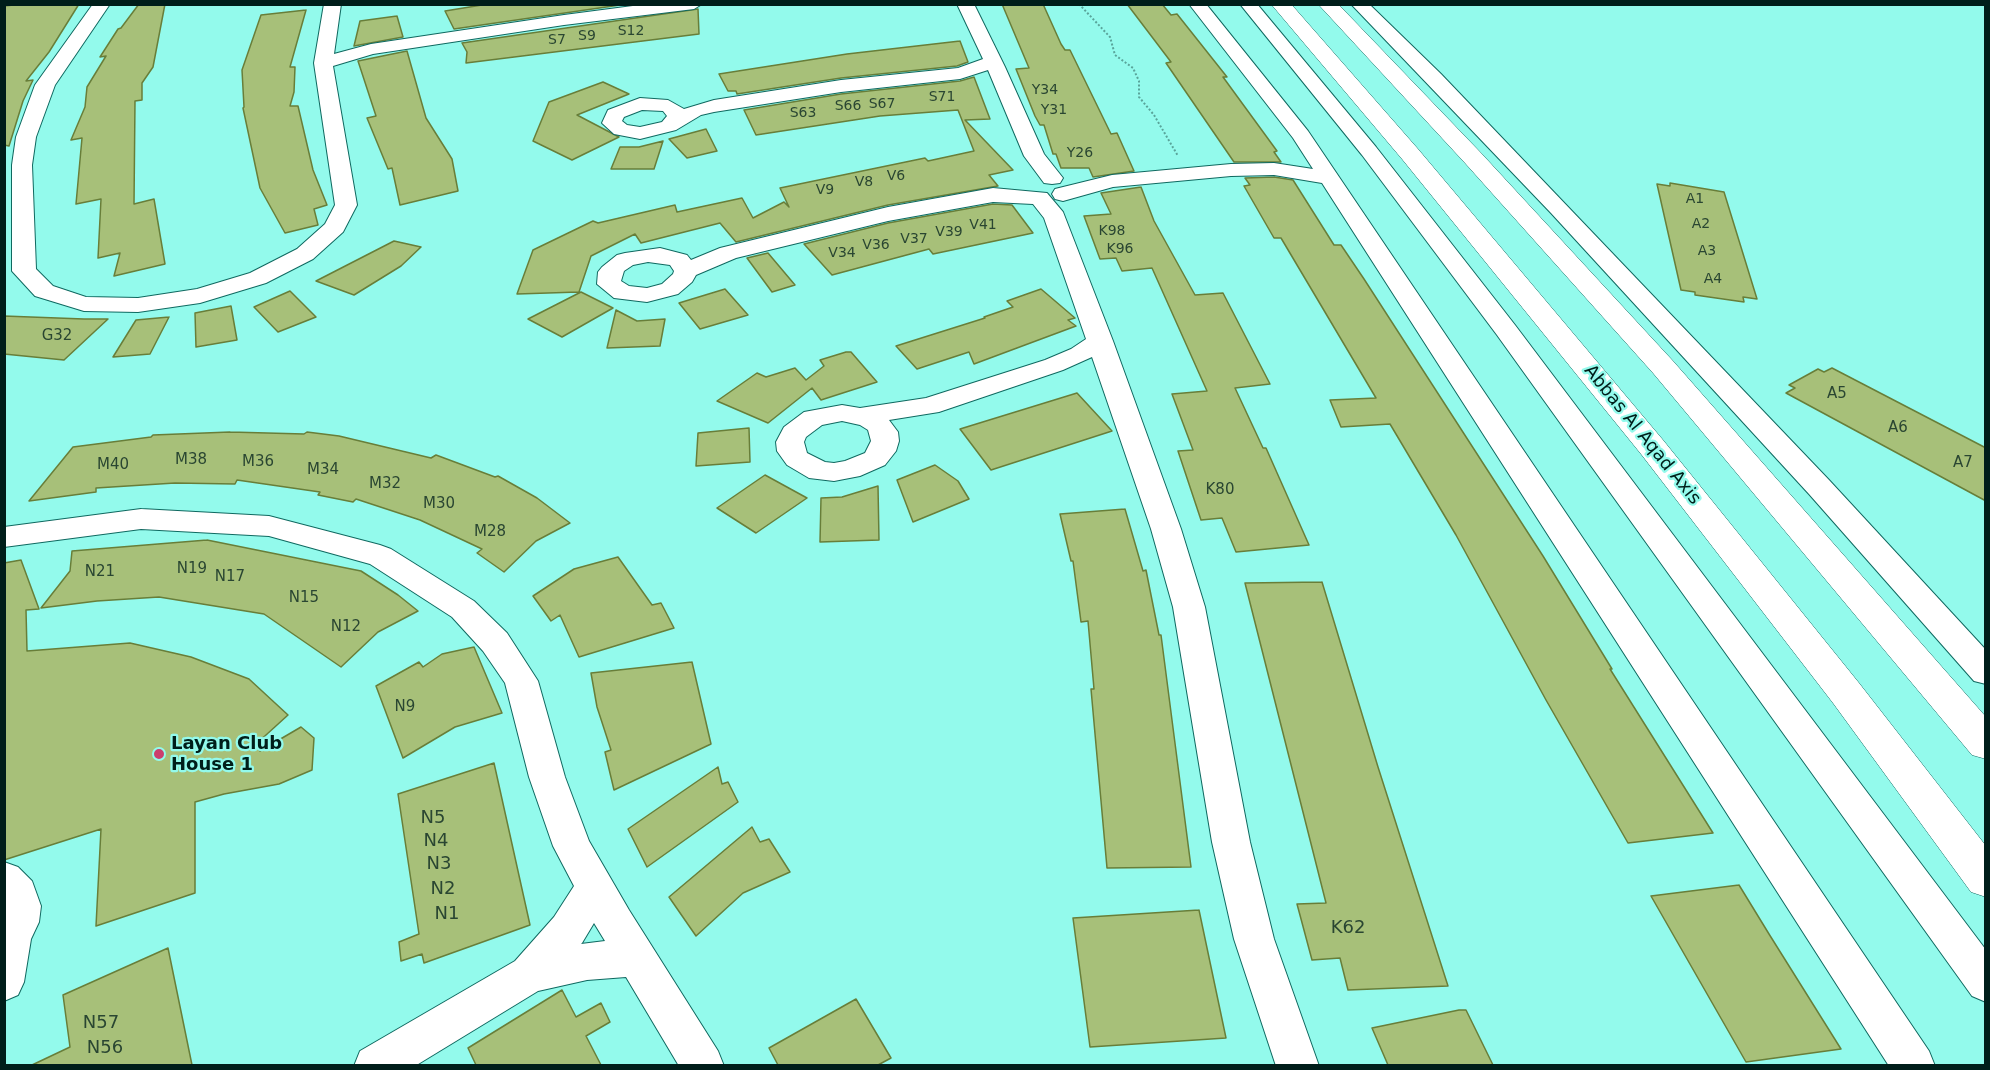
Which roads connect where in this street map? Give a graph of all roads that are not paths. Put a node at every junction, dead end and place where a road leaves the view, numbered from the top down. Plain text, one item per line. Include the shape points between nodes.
1 (102, 4) edge
2 (333, 4) edge
3 (694, 4) edge
4 (965, 4) edge
5 (1197, 4) edge
6 (1248, 4) edge
7 (1280, 4) edge
8 (1327, 4) edge
9 (1359, 4) edge
10 (324, 55) junction
11 (997, 70) junction
12 (669, 114) dead end
13 (1312, 152) junction
14 (1260, 168) junction
15 (1330, 178) junction
16 (1046, 191) junction
17 (678, 264) dead end
18 (1100, 341) junction
19 (1054, 364) junction
20 (1113, 375) junction
21 (930, 406) junction
22 (861, 416) junction
23 (885, 441) junction
24 (4, 537) edge
25 (1986, 672) edge
26 (1927, 676) junction
27 (1986, 708) edge
28 (1986, 744) edge
29 (4, 879) edge
30 (1986, 879) edge
31 (595, 887) junction
32 (8, 944) edge
33 (637, 958) junction
34 (529, 974) junction
35 (4, 982) edge
36 (1986, 983) edge
37 (375, 1065) edge
38 (704, 1065) edge
39 (1298, 1065) edge
40 (1914, 1065) edge

1 - 10 street via 45,85 26,137 22,165 24,271 44,291 84,304 138,305 200,296 267,273 305,254 335,227 346,205
2 - 10 street
3 - 10 street
4 - 11 street
5 - 13 street
6 - 36 street via 1370,151 1527,358
7 - 30 main road, Abbas Al Aqad Axis via 1637,428 1846,693
8 - 26 main road via 1664,367
9 - 25 street via 1567,217 1819,486
11 - 12 street via 851,85
11 - 16 street
13 - 14 street
13 - 15 street
14 - 15 street
14 - 16 street
15 - 40 street
16 - 17 street via 993,195 836,226
16 - 18 street
18 - 19 street
18 - 20 street
19 - 20 street
19 - 21 street
20 - 39 street via 1167,529 1189,607 1233,853 1254,939
21 - 22 street
21 - 23 street
22 - 23 street via 878,424
22 - 23 street via 842,412 813,418 794,433 791,451 797,459 819,471 849,470 874,459
24 - 31 street via 141,519 269,526 380,556 463,609 495,642 521,681 547,777 572,846
26 - 27 main road
26 - 28 main road
29 - 32 street via 18,892 21,906 19,922
31 - 33 street
31 - 34 street via 568,930
32 - 35 street
33 - 34 street via 587,962
33 - 38 street
34 - 37 street

